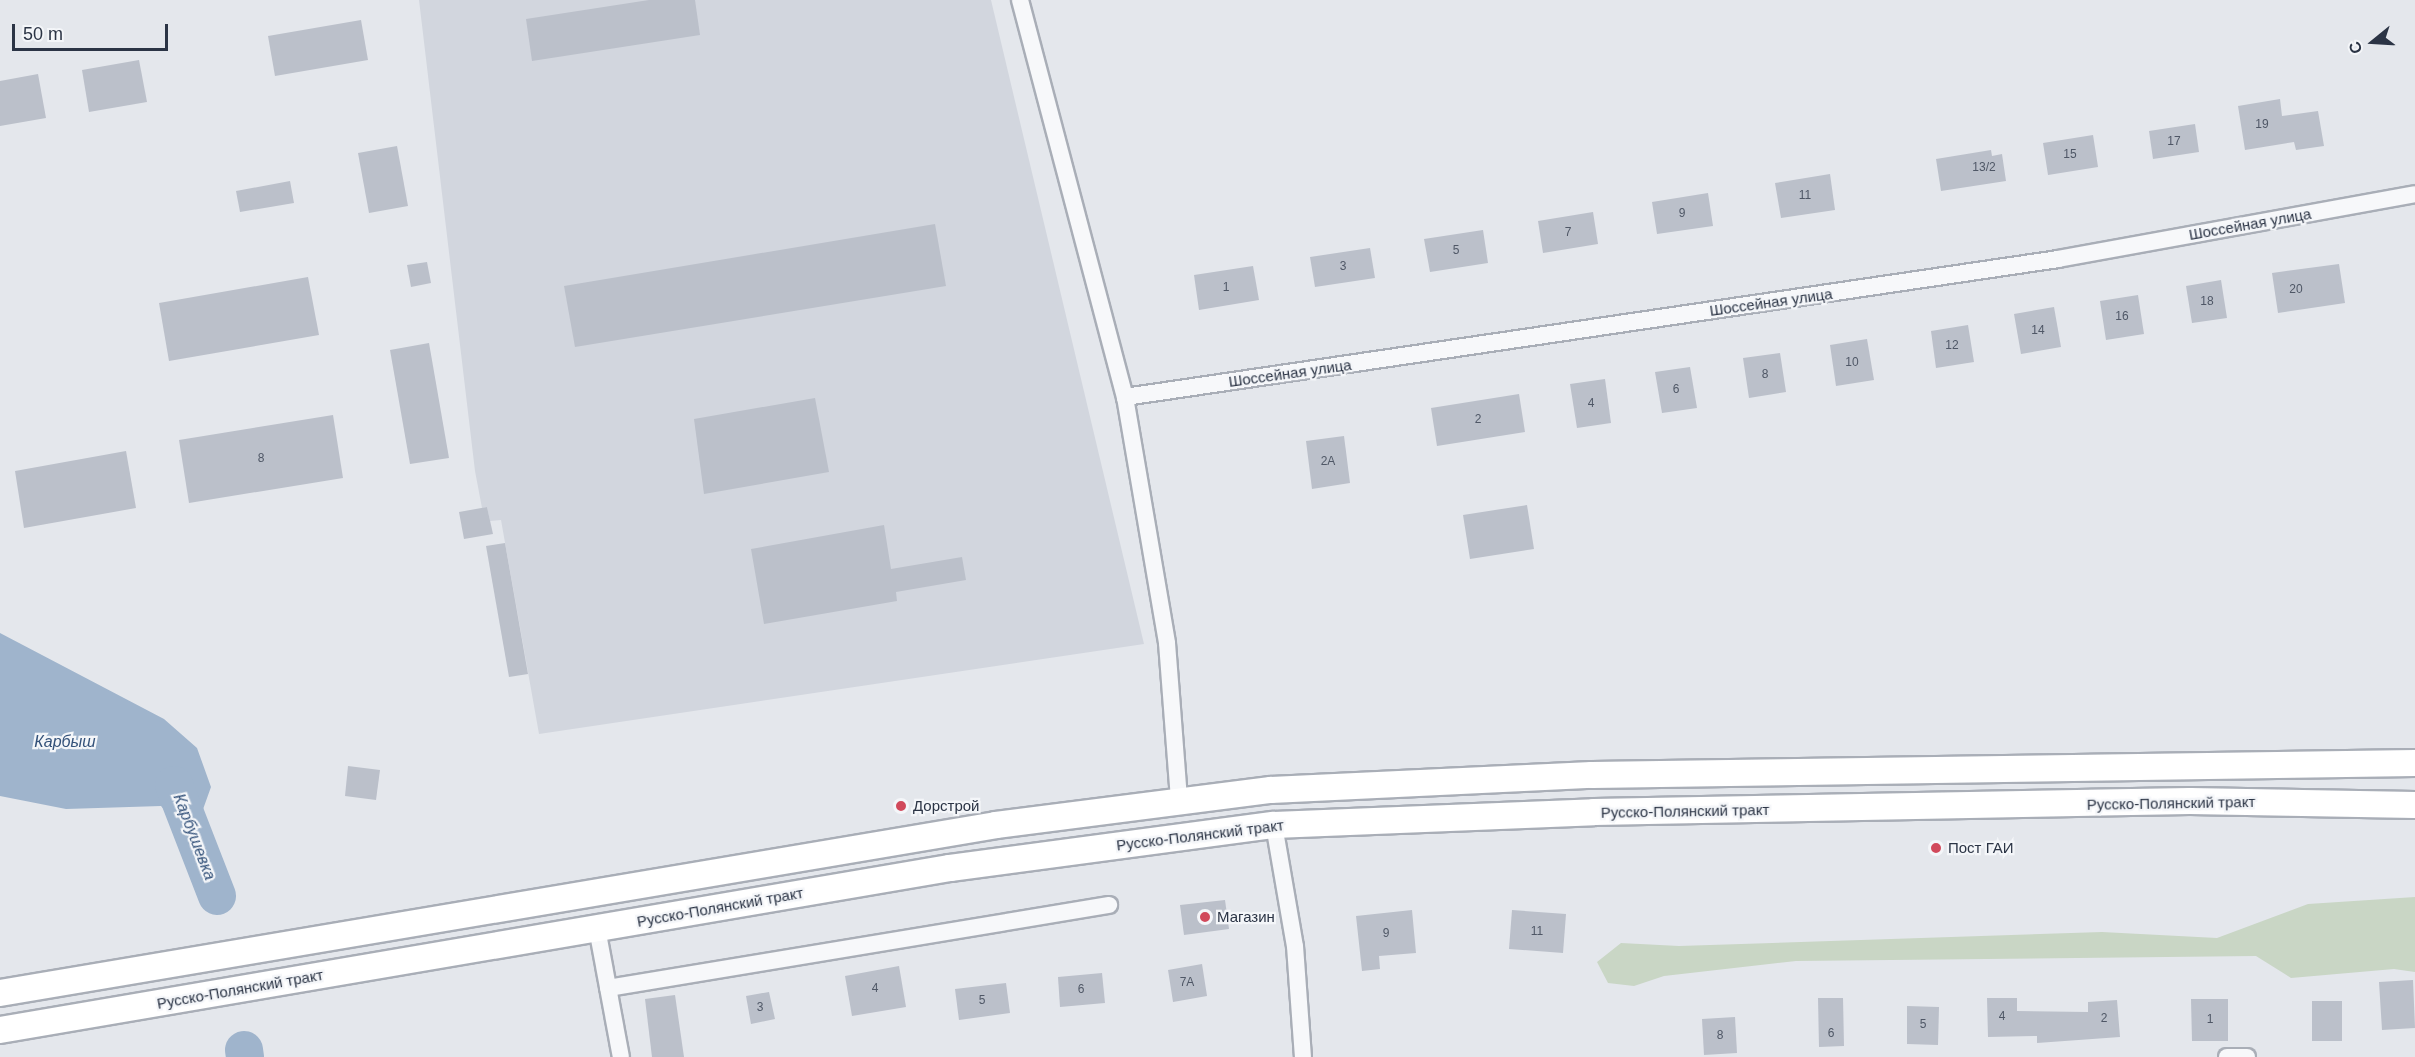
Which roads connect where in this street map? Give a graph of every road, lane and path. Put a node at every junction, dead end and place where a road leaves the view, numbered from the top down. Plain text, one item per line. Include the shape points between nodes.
1 (1020, 0) edge
2 (2414, 194) edge
3 (1125, 397) junction
4 (2415, 757) edge
5 (2415, 763) edge
6 (2384, 764) junction
7 (1179, 800) junction
8 (2318, 802) junction
9 (2415, 805) edge
10 (2415, 815) edge
11 (1274, 825) junction
12 (1109, 904) dead end
13 (597, 928) junction
14 (608, 988) junction
15 (0, 993) edge
16 (0, 1030) edge
17 (621, 1057) edge
18 (1303, 1057) edge
19 (2227, 1057) edge
20 (2247, 1057) edge

1 - 3 street
2 - 3 street, Шоссейная улица via 2058,260
3 - 7 street via 1167,643
4 - 6 main road
5 - 6 main road
6 - 7 main road via 1592,775 1271,790
7 - 15 main road via 581,893
8 - 9 main road, Русско-Полянский тракт
8 - 10 main road
8 - 11 main road, Русско-Полянский тракт via 1594,812
11 - 13 main road, Русско-Полянский тракт via 950,868
11 - 18 street via 1295,946
12 - 14 street
13 - 14 street
13 - 16 main road, Русско-Полянский тракт
14 - 17 street
19 - 20 street

